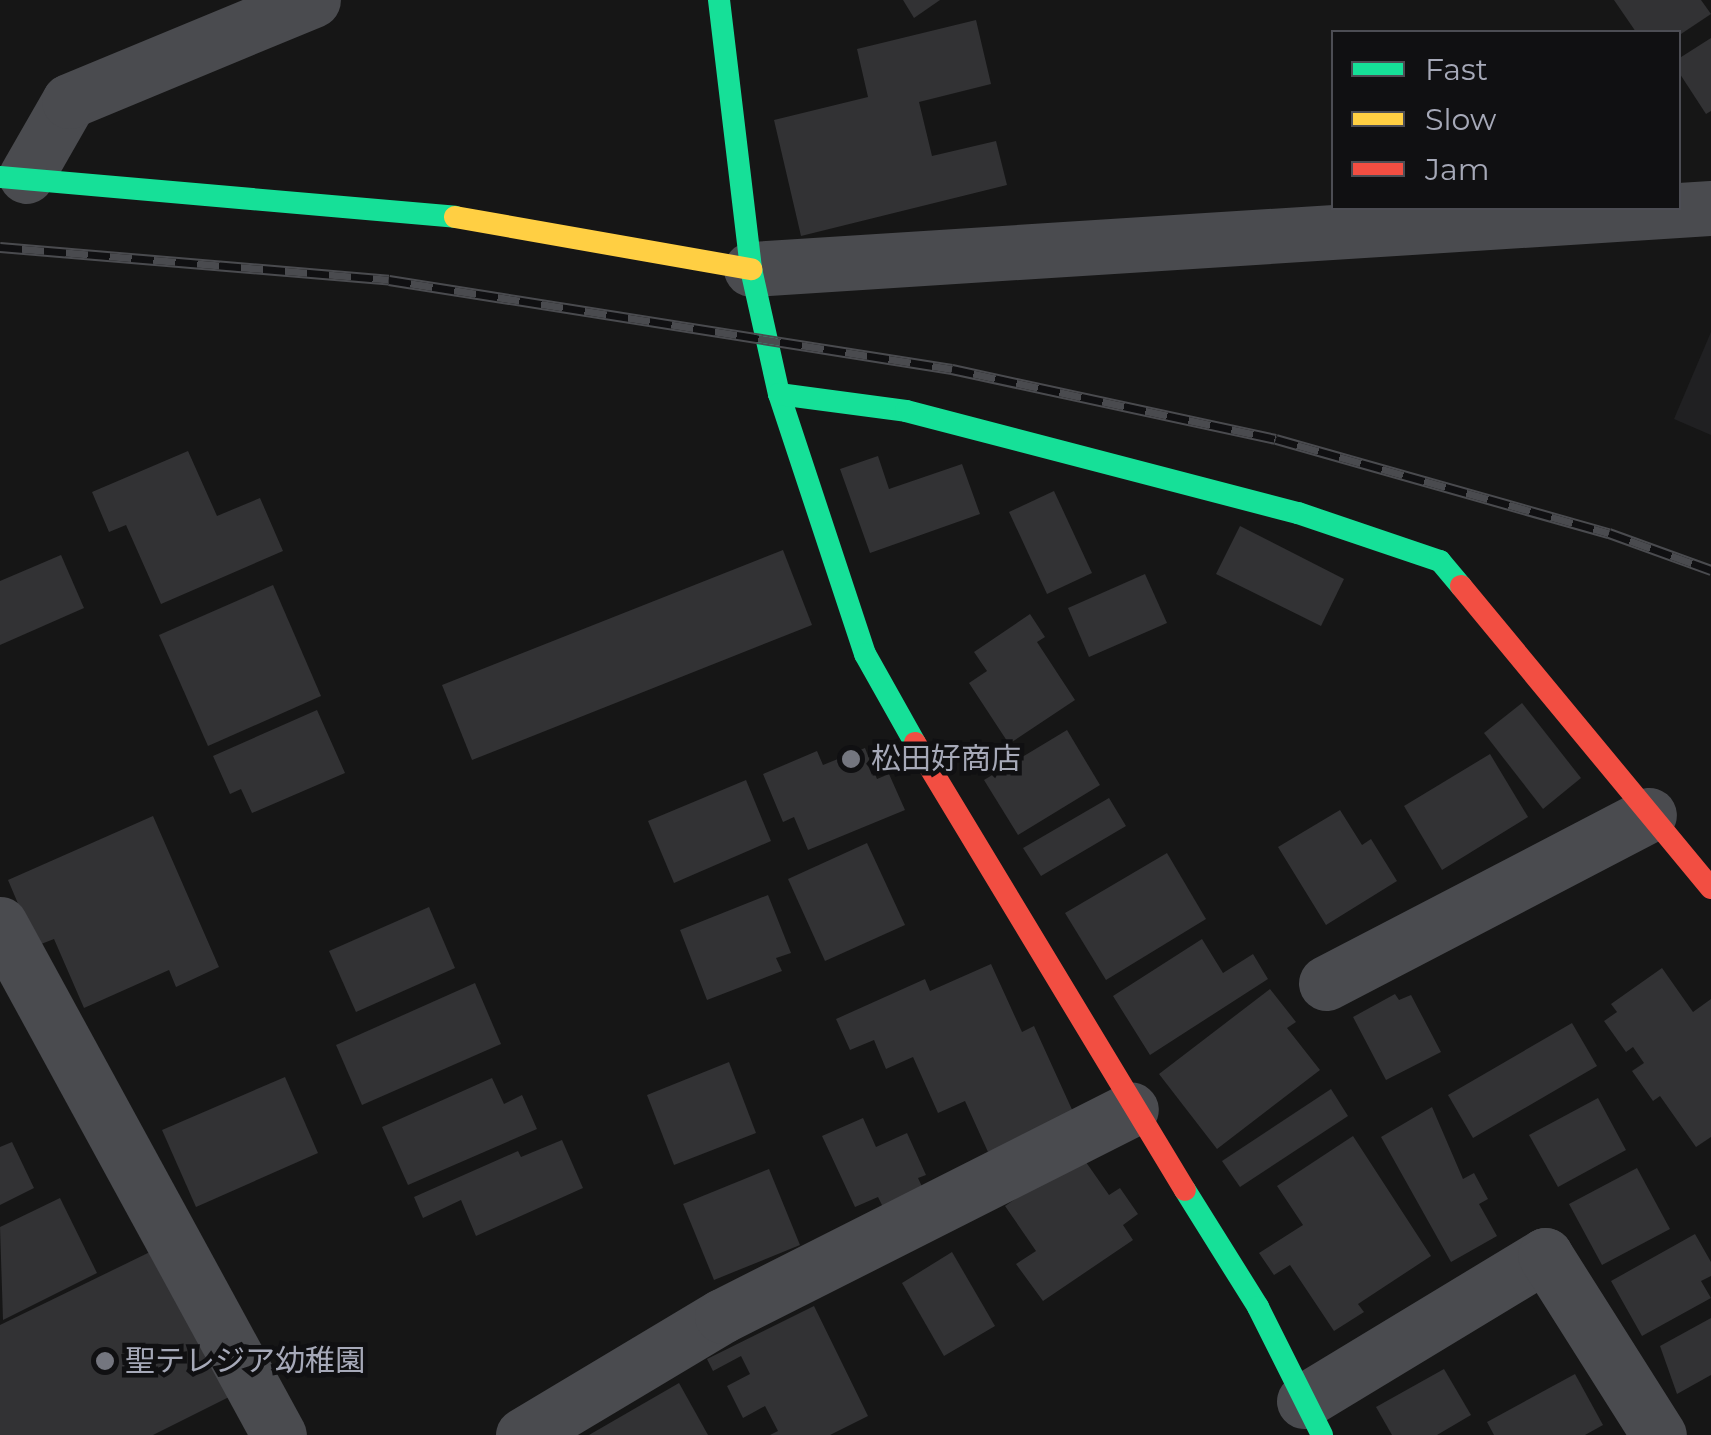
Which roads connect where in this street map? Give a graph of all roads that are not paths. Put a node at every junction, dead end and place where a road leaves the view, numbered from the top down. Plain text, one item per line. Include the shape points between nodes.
1 (720, 0) edge
2 (293, 5) edge
3 (13, 177) edge
4 (1711, 208) edge
5 (1680, 210) edge
6 (1681, 210) edge
7 (751, 269) junction
8 (779, 394) junction
9 (1649, 816) junction
10 (1711, 888) edge
11 (0, 924) edge
12 (1326, 983) dead end
13 (1131, 1109) junction
14 (1313, 1418) edge
15 (280, 1435) edge
16 (523, 1435) edge
17 (1659, 1435) edge

1 - 7 street
2 - 3 street via 69,102
3 - 7 street via 432,214
4 - 6 street
5 - 7 street
7 - 8 street
8 - 9 street via 925,416 1298,513 1440,562
8 - 13 street via 865,654
9 - 10 street
9 - 12 street
11 - 15 street
13 - 14 street via 1258,1307
13 - 16 street via 722,1316
14 - 17 street via 1545,1255

